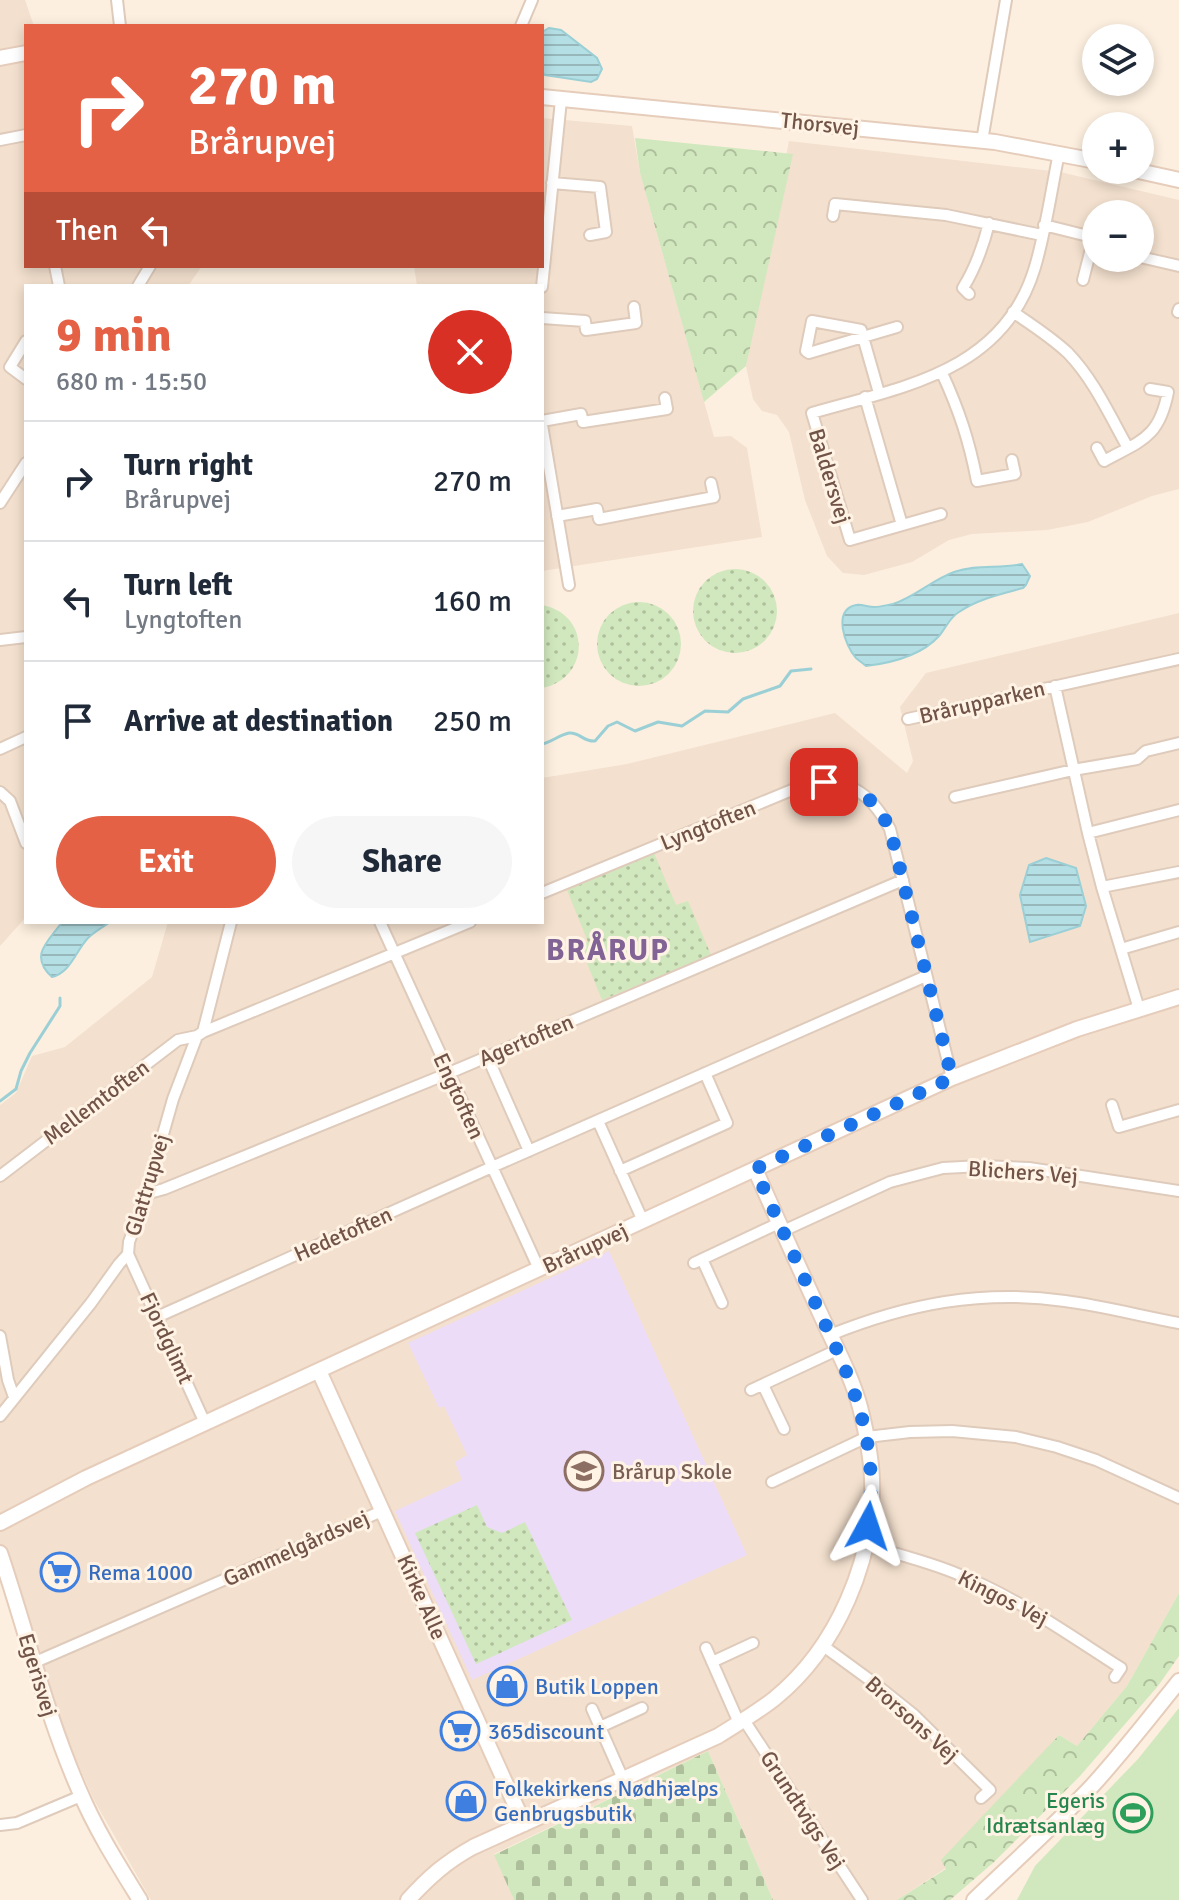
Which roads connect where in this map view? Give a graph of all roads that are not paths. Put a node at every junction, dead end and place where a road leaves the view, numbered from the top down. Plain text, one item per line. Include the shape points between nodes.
1 (117, 0) edge
2 (532, 0) edge
3 (1006, 0) edge
4 (120, 24) edge
5 (522, 24) edge
6 (24, 53) edge
7 (0, 58) edge
8 (544, 97) edge
9 (561, 100) junction
10 (24, 135) edge
11 (0, 140) edge
12 (982, 141) junction
13 (1059, 153) junction
14 (1082, 158) edge
15 (1154, 174) edge
16 (1179, 180) edge
17 (552, 183) junction
18 (546, 208) edge
19 (833, 216) dead end
20 (989, 223) junction
21 (1043, 230) junction
22 (590, 235) dead end
23 (1082, 235) edge
24 (544, 248) edge
25 (1154, 260) edge
26 (1179, 266) edge
27 (1085, 272) edge
28 (1083, 280) dead end
29 (969, 294) dead end
30 (634, 307) dead end
31 (1013, 312) junction
32 (544, 318) edge
33 (897, 327) dead end
34 (863, 337) junction
35 (24, 343) edge
36 (5, 366) edge
37 (942, 373) junction
38 (24, 378) edge
39 (1150, 389) dead end
40 (879, 393) junction
41 (865, 397) junction
42 (665, 398) dead end
43 (544, 423) edge
44 (544, 448) edge
45 (1097, 448) dead end
46 (1128, 448) junction
47 (1012, 460) dead end
48 (24, 466) edge
49 (711, 483) dead end
50 (547, 485) edge
51 (0, 503) edge
52 (941, 514) dead end
53 (557, 516) junction
54 (902, 525) junction
55 (569, 585) dead end
56 (24, 637) edge
57 (0, 640) edge
58 (1179, 659) edge
59 (1055, 686) junction
60 (908, 719) dead end
61 (24, 738) edge
62 (1179, 743) edge
63 (0, 749) edge
64 (1073, 770) junction
65 (0, 792) edge
66 (955, 797) dead end
67 (1179, 810) edge
68 (1088, 833) junction
69 (24, 838) edge
70 (1179, 872) edge
71 (903, 880) junction
72 (1102, 887) junction
73 (544, 892) edge
74 (230, 924) edge
75 (381, 924) edge
76 (465, 924) edge
77 (1179, 932) edge
78 (1121, 949) junction
79 (394, 953) junction
80 (926, 976) junction
81 (1179, 997) edge
82 (1139, 1009) junction
83 (200, 1034) junction
84 (487, 1056) junction
85 (449, 1073) junction
86 (705, 1073) junction
87 (952, 1078) junction
88 (1112, 1105) dead end
89 (1179, 1110) edge
90 (598, 1121) junction
91 (529, 1151) junction
92 (492, 1167) junction
93 (755, 1169) junction
94 (620, 1171) junction
95 (0, 1176) edge
96 (1179, 1191) edge
97 (146, 1194) junction
98 (643, 1221) junction
99 (781, 1227) junction
100 (128, 1254) junction
101 (539, 1269) junction
102 (722, 1303) dead end
103 (157, 1317) junction
104 (1179, 1323) edge
105 (830, 1335) junction
106 (0, 1336) edge
107 (837, 1350) junction
108 (319, 1371) junction
109 (763, 1385) junction
110 (751, 1390) dead end
111 (14, 1397) junction
112 (0, 1416) edge
113 (205, 1423) junction
114 (784, 1429) dead end
115 (867, 1437) junction
116 (772, 1482) dead end
117 (1179, 1498) edge
118 (382, 1511) junction
119 (0, 1523) edge
120 (865, 1545) junction
121 (0, 1553) edge
122 (753, 1643) dead end
123 (822, 1645) junction
124 (706, 1648) dead end
125 (712, 1662) junction
126 (33, 1663) junction
127 (1115, 1677) dead end
128 (1179, 1681) edge
129 (642, 1708) dead end
130 (592, 1709) dead end
131 (742, 1722) junction
132 (600, 1727) junction
133 (623, 1779) junction
134 (81, 1796) junction
135 (981, 1798) dead end
136 (524, 1824) junction
137 (0, 1825) edge
138 (140, 1900) edge
139 (408, 1900) edge
140 (862, 1900) edge
141 (974, 1900) edge

1 - 4 street
2 - 5 street
3 - 12 street
6 - 7 street
8 - 9 street, Thorsvej
9 - 12 street, Thorsvej
9 - 17 street
10 - 11 street
12 - 13 street, Thorsvej
13 - 14 street, Thorsvej
13 - 21 street, Baldersvej
15 - 16 street
17 - 18 street
17 - 22 street via 600,187 606,232
18 - 24 street
19 - 20 street via 835,204
20 - 21 street
20 - 29 street via 963,288
21 - 23 street
21 - 31 street, Baldersvej via 1034,269
25 - 26 street
27 - 28 street
30 - 32 street via 636,323 586,330 585,321
31 - 37 street, Baldersvej via 980,349
31 - 46 street via 1069,354
33 - 34 street
34 - 34 street via 809,353 806,351 812,321 861,330
34 - 40 street
35 - 36 street
36 - 38 street
37 - 40 street, Baldersvej
37 - 47 street via 969,442 977,481 1015,474
39 - 46 street via 1168,392 1164,413 1150,434
40 - 41 street, Baldersvej
41 - 54 street
41 - 54 street, Baldersvej via 812,413 850,540
42 - 43 street via 667,409 583,422 581,414
44 - 50 street
45 - 46 street via 1104,461
48 - 51 street
49 - 53 street via 714,497 599,519 597,509
50 - 53 street
52 - 54 street, Baldersvej
53 - 55 street
56 - 57 street
58 - 59 street, Brårupparken
59 - 60 street, Brårupparken
59 - 64 street, Brårupparken
61 - 63 street
62 - 64 street via 1146,751 1137,759
64 - 66 street
64 - 68 street, Brårupparken
65 - 69 street via 10,801
67 - 68 street
68 - 72 street, Brårupparken
70 - 72 street
71 - 73 street, Lyngtoften via 881,812 856,789 824,782 804,785
71 - 80 street, Lyngtoften
71 - 84 street, Agertoften
72 - 78 street, Brårupparken
74 - 83 street, Glattrupvej
75 - 79 street, Engtoften
76 - 79 street
77 - 78 street
78 - 82 street, Brårupparken
79 - 83 street
79 - 85 street, Engtoften
80 - 86 street, Hedetoften
80 - 87 street, Lyngtoften
81 - 82 street, Brårupvej
82 - 87 street, Brårupvej
83 - 95 street, Mellemtoften via 178,1040
83 - 97 street, Glattrupvej via 173,1099
84 - 85 street, Agertoften
84 - 91 street
85 - 92 street, Engtoften
85 - 97 street, Agertoften
86 - 90 street, Hedetoften
86 - 94 street via 727,1123
87 - 93 street, Brårupvej
88 - 89 street via 1119,1127
90 - 91 street, Hedetoften
90 - 94 street
91 - 92 street, Hedetoften
92 - 101 street, Engtoften
92 - 103 street, Hedetoften
93 - 98 street, Brårupvej
93 - 99 street
94 - 98 street
96 - 99 street, Blichers Vej via 1029,1168 943,1168 890,1182
97 - 100 street, Glattrupvej
98 - 101 street, Brårupvej
99 - 102 street, Blichers Vej via 698,1261
99 - 105 street
100 - 103 street, Fjordglimt
100 - 111 street, Glattrupvej
101 - 108 street, Brårupvej
103 - 113 street, Fjordglimt
104 - 105 street via 1064,1301 984,1298 910,1308
105 - 107 street
106 - 111 street
107 - 109 street
107 - 115 street
108 - 113 street, Brårupvej
108 - 118 street, Kirke Alle
109 - 110 street
109 - 114 street
111 - 112 street, Glattrupvej
113 - 119 street, Brårupvej
115 - 116 street
115 - 117 street via 952,1431 1016,1437 1096,1460
115 - 120 street via 872,1480
118 - 126 street, Gammelgårdsvej
118 - 136 street, Kirke Alle
120 - 123 street via 854,1584
120 - 127 street, Kingos Vej via 959,1574 999,1593 1121,1668
121 - 126 street, Egerisvej
122 - 125 street
123 - 131 street via 799,1675
123 - 135 street, Brorsons Vej via 914,1715 990,1790
124 - 125 street, Grundtvigs Vej
125 - 131 street, Grundtvigs Vej
126 - 134 street, Egerisvej
128 - 141 street via 1094,1783
129 - 132 street
130 - 132 street
131 - 133 street
131 - 140 street, Grundtvigs Vej
132 - 133 street
133 - 136 street
134 - 137 street
134 - 138 street, Egerisvej
136 - 139 street via 448,1862

